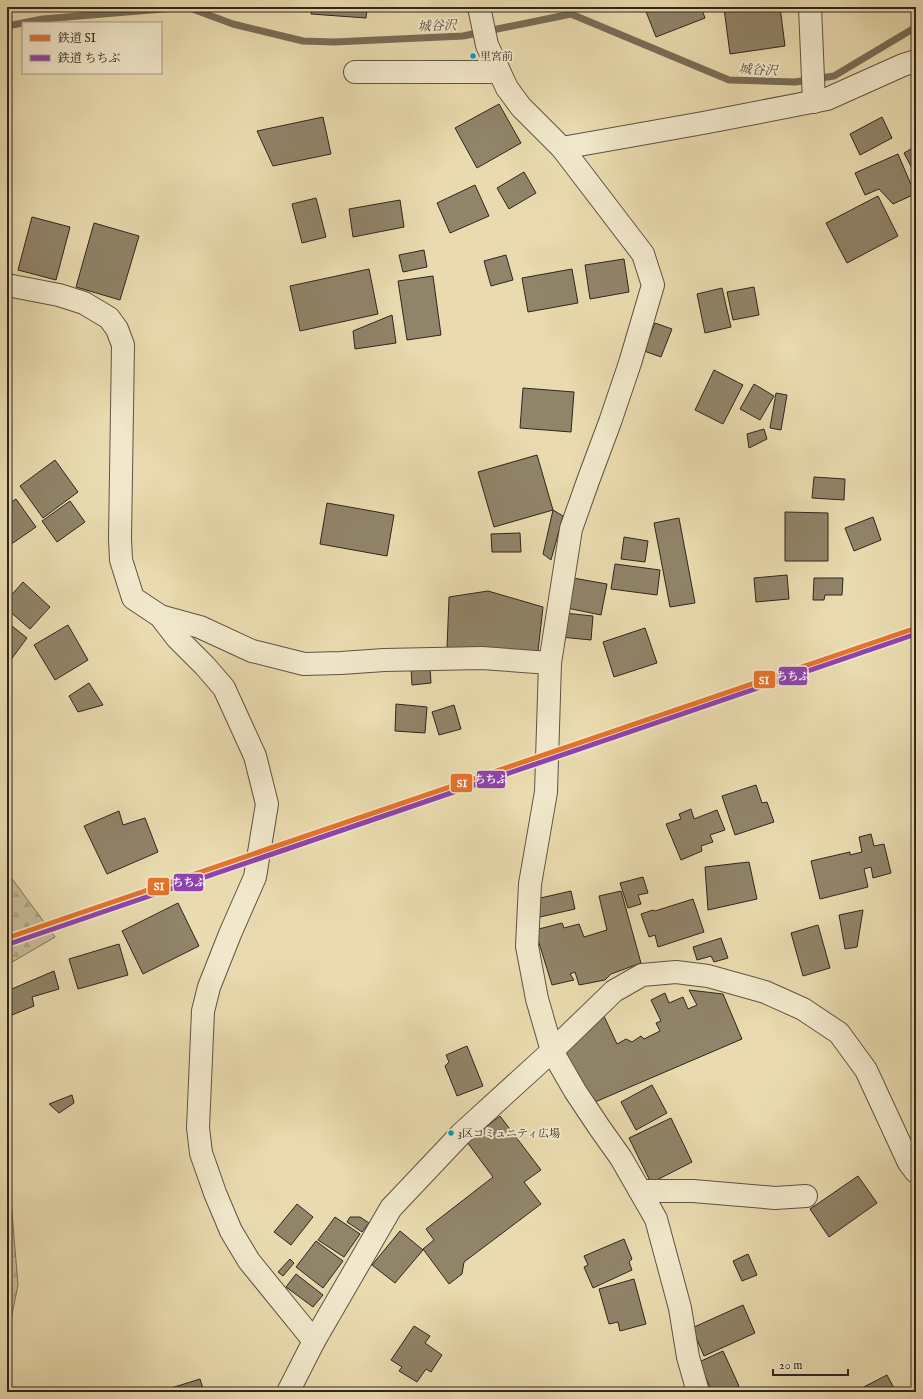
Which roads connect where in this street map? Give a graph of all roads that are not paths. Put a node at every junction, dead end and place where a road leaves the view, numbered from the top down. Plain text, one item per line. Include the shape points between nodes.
1 (480, 11) edge
2 (811, 17) edge
3 (916, 61) edge
4 (355, 72) dead end
5 (499, 72) junction
6 (814, 99) junction
7 (562, 148) junction
8 (7, 285) edge
9 (160, 616) junction
10 (550, 664) junction
11 (552, 1051) junction
12 (916, 1172) edge
13 (640, 1191) junction
14 (806, 1196) dead end
15 (314, 1341) junction
16 (288, 1392) edge
17 (698, 1392) edge

1 - 5 street via 487,45
2 - 6 street
3 - 6 street via 827,99
4 - 5 street
5 - 7 street via 521,106
6 - 7 street via 703,123
7 - 10 street via 643,254 653,285 613,415 571,529
8 - 9 street via 84,303 109,318 117,329 123,345 121,560 133,598
9 - 10 street via 200,627 252,651 304,664 482,658
9 - 15 street via 224,688 255,756 267,804 255,877 209,987 203,1011 198,1128 201,1153 231,1231 250,1261
10 - 11 street via 546,792 530,884 527,946 537,999
11 - 12 street via 614,991 642,975 676,972 708,976 765,992 803,1009 839,1033 866,1070
11 - 13 street
11 - 15 street via 462,1134 391,1208
13 - 14 street via 693,1191 775,1198
13 - 17 street via 656,1219 680,1308 688,1357
15 - 16 street

